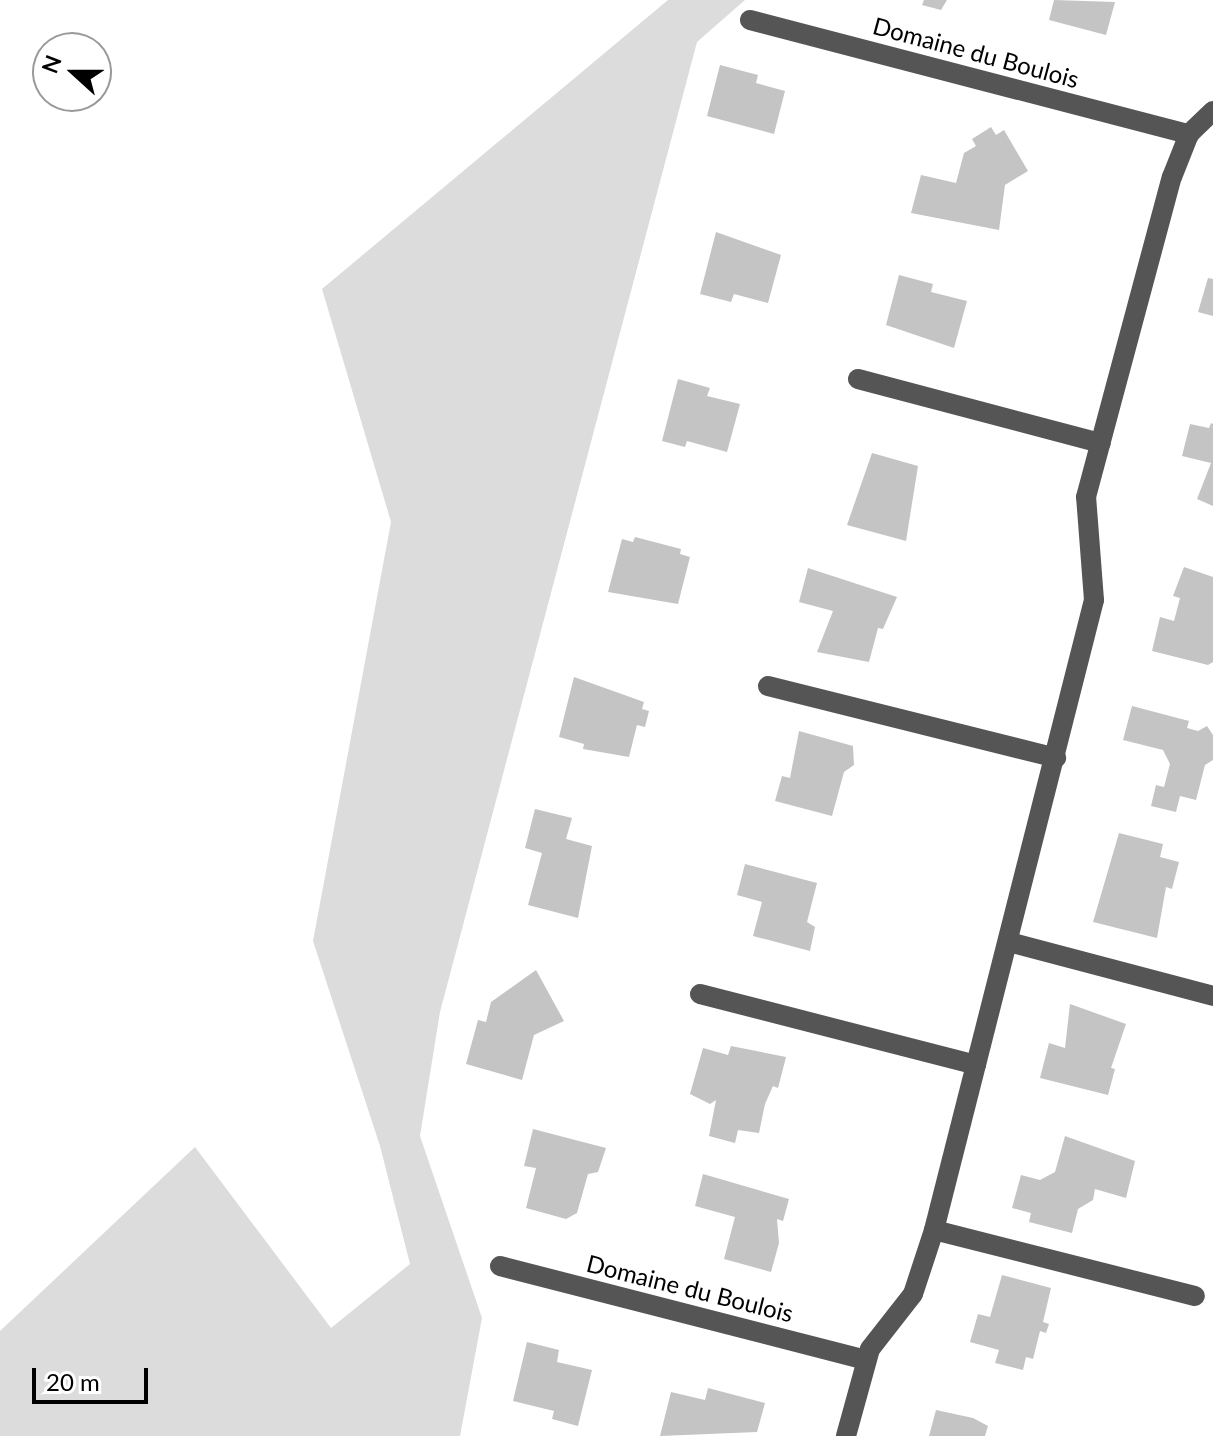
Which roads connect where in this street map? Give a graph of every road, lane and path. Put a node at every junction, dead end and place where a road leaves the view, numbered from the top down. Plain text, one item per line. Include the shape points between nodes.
1 (750, 20) dead end
2 (1213, 111) edge
3 (1189, 134) junction
4 (858, 379) dead end
5 (1101, 443) junction
6 (768, 686) dead end
7 (1056, 758) junction
8 (1009, 942) junction
9 (700, 994) dead end
10 (1213, 996) edge
11 (976, 1065) junction
12 (934, 1230) junction
13 (500, 1266) dead end
14 (1195, 1296) dead end
15 (866, 1360) junction
16 (846, 1436) edge

1 - 3 street, Domaine du Boulois
2 - 3 street
3 - 5 street via 1172,177
4 - 5 street
5 - 7 street via 1085,514 1094,600
6 - 7 street
7 - 8 street
8 - 10 street
8 - 11 street
9 - 11 street
11 - 12 street
12 - 14 street
12 - 15 street via 913,1294
13 - 15 street, Domaine du Boulois
15 - 16 street

